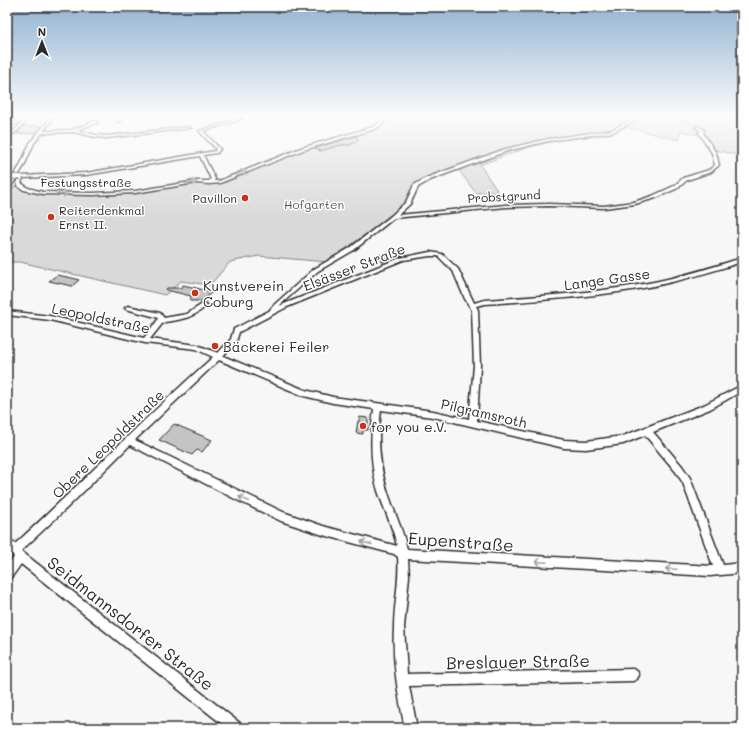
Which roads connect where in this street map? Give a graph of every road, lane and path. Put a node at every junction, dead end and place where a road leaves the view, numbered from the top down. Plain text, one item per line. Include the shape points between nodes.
1 (29, 149) edge
2 (217, 149) edge
3 (301, 149) edge
4 (509, 149) edge
5 (712, 149) edge
6 (200, 155) junction
7 (21, 176) junction
8 (7, 178) edge
9 (209, 183) junction
10 (7, 189) edge
11 (393, 217) junction
12 (742, 260) edge
13 (204, 305) dead end
14 (472, 305) junction
15 (128, 308) dead end
16 (271, 312) junction
17 (7, 313) edge
18 (160, 322) junction
19 (236, 331) joint
20 (144, 341) junction
21 (218, 356) junction
22 (742, 388) edge
23 (378, 408) junction
24 (472, 422) junction
25 (647, 431) junction
26 (129, 441) junction
27 (7, 542) edge
28 (17, 554) junction
29 (403, 554) junction
30 (742, 568) edge
31 (715, 571) junction
32 (7, 574) edge
33 (633, 675) dead end
34 (403, 680) junction
35 (237, 728) edge
36 (411, 728) edge

1 - 10 street
2 - 6 street
9 -> 3 street, Festungsstraße via 222,182
4 - 11 street via 428,179 416,186 408,203
5 - 11 street, Probstgrund via 717,165 710,171 685,179 676,186 640,202 604,207 506,206
6 - 7 street via 86,174
6 - 9 street via 214,179
7 - 8 street, bridge
7 -> 9 street, Festungsstraße via 21,186 58,194 126,193 196,182
11 - 16 street via 352,249 316,270
12 - 14 street, Lange Gasse via 695,275 626,290
13 - 18 street via 188,316 167,318
14 - 16 street, Elsässer Straße via 456,270 440,255 430,254 402,259
14 - 24 street via 475,310 477,351
15 - 18 street via 158,315
16 - 19 street, Elsässer Straße
17 - 20 street, Leopoldstraße via 50,318
18 - 20 street
19 - 21 street, Obere Leopoldstraße via 234,340
20 - 21 street, Leopoldstraße via 190,346
21 - 23 street, Pilgramsroth via 304,393
21 - 26 street, Obere Leopoldstraße
22 - 25 street, Pilgramsroth via 707,407
23 - 24 street, Pilgramsroth via 433,414
23 - 29 street via 375,432 379,480 400,536
24 - 25 street, Pilgramsroth via 564,444 609,443
25 - 31 street via 687,481
26 - 28 street, Obere Leopoldstraße
29 -> 26 street, Eupenstraße via 283,516 218,487
27 - 28 street, Seidmannsdorfer Straße
28 - 32 street, Obere Leopoldstraße
28 - 35 street, Seidmannsdorfer Straße
31 -> 29 street, Eupenstraße
29 - 34 street via 399,638
30 - 31 street, Eupenstraße
33 - 34 street, Breslauer Straße
34 - 36 street

